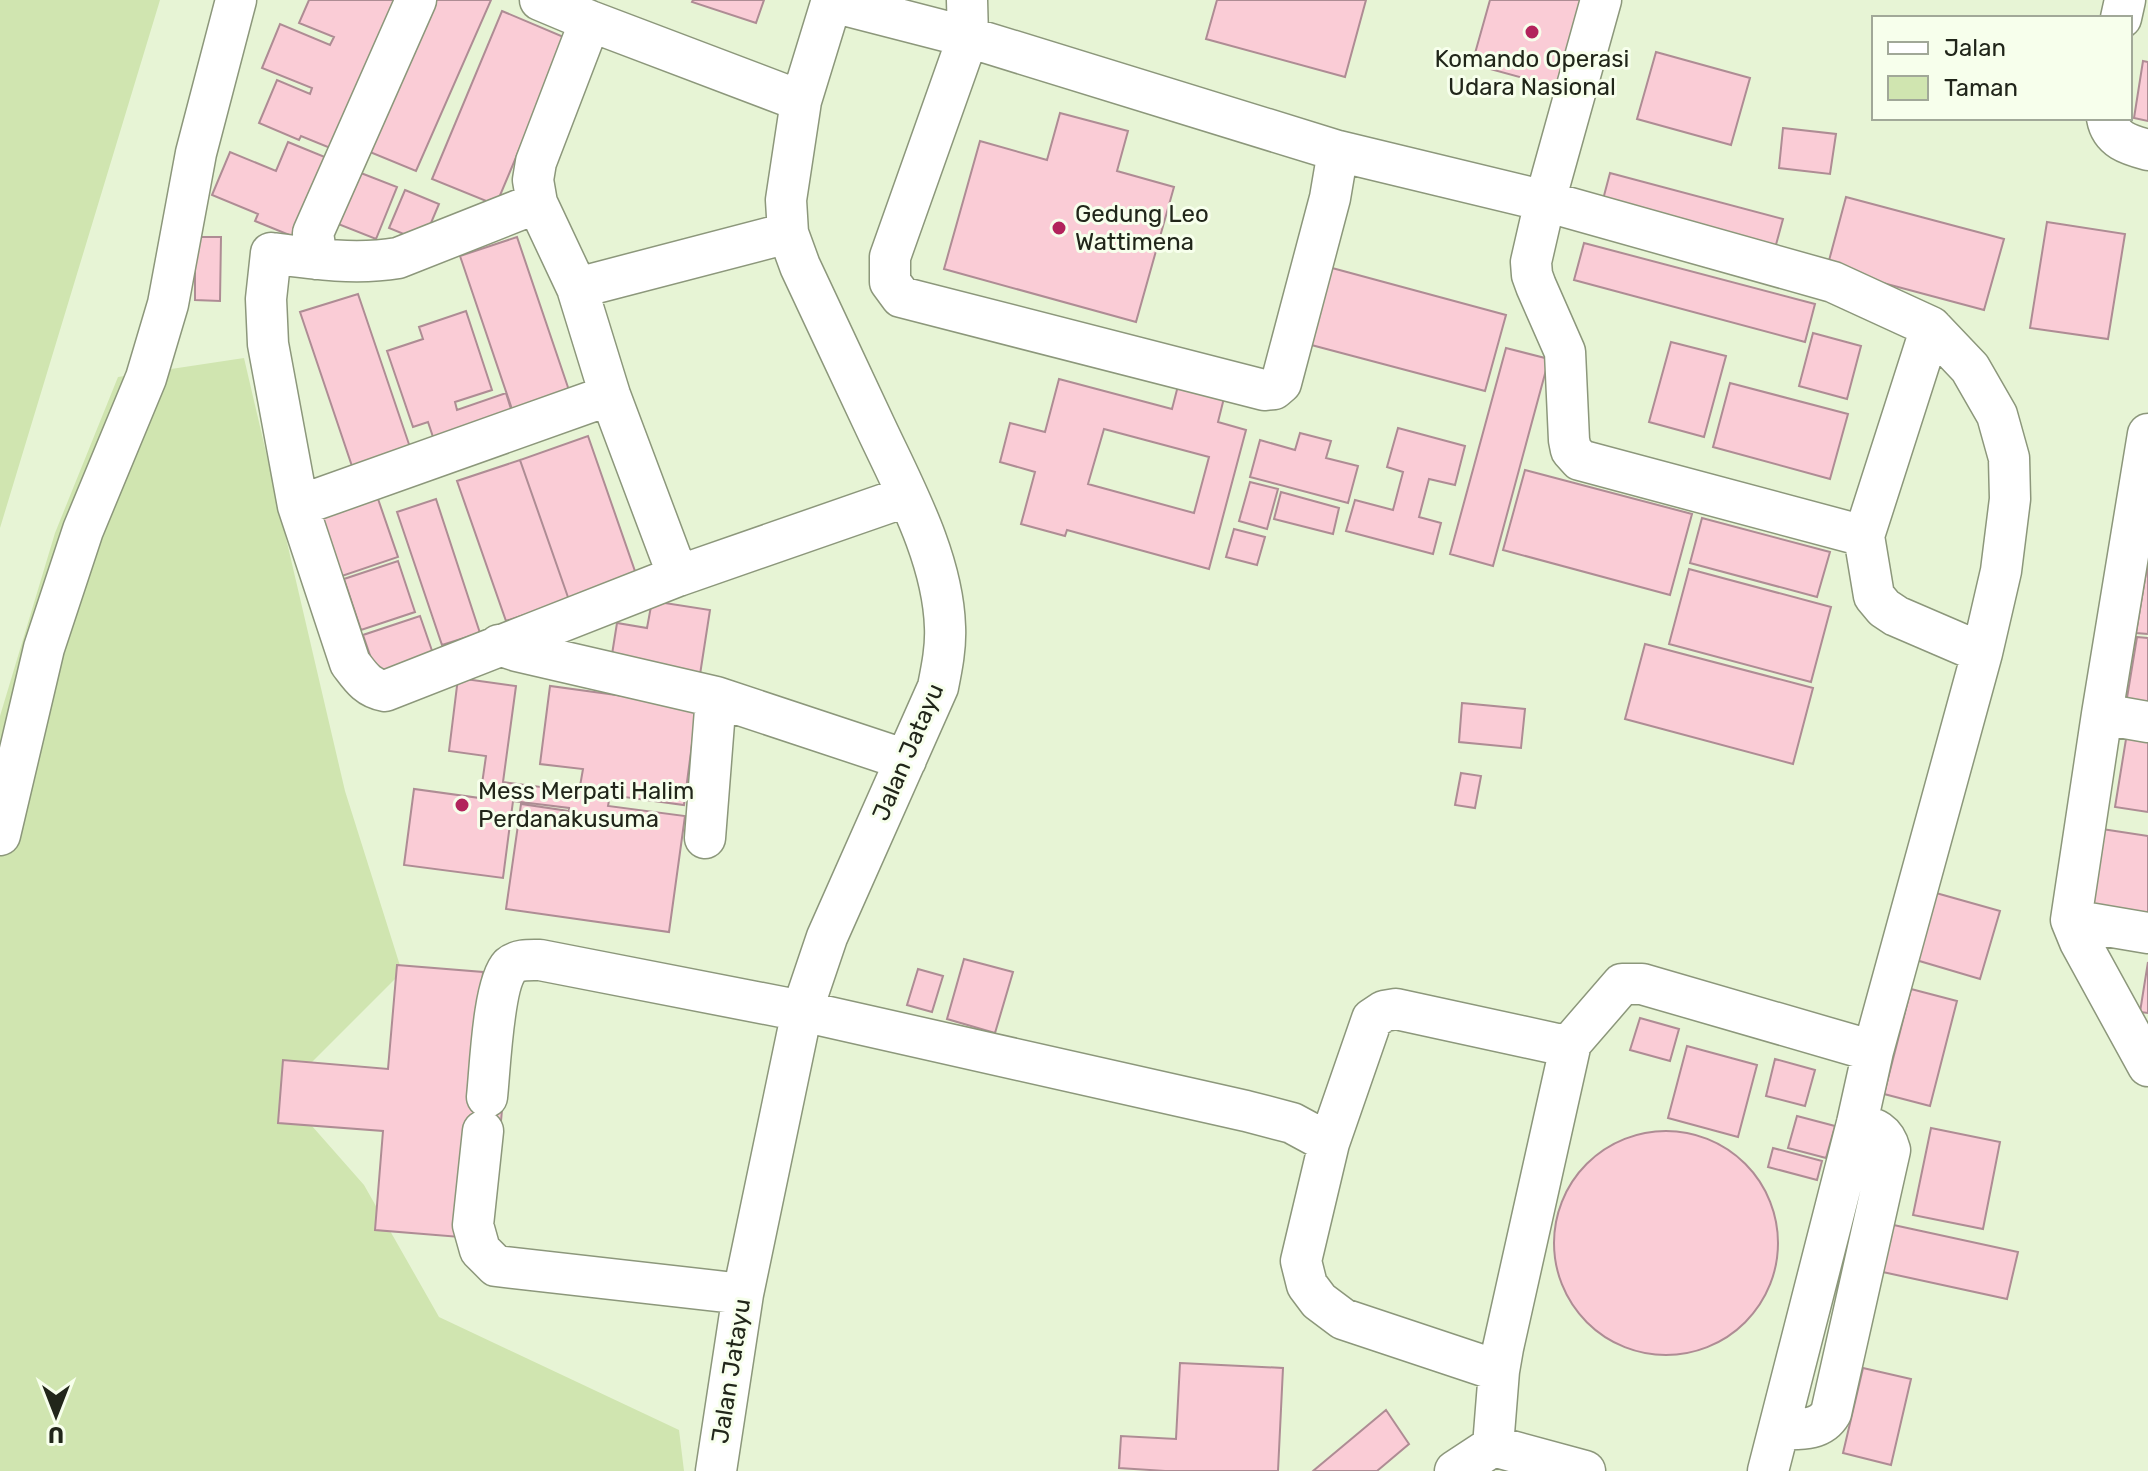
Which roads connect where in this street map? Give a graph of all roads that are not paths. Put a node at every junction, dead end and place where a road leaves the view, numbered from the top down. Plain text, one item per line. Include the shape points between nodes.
1 (236, 0) edge
2 (416, 0) edge
3 (540, 0) edge
4 (1601, 0) edge
5 (832, 1) edge
6 (968, 19) edge
7 (590, 21) junction
8 (801, 101) junction
9 (2108, 120) edge
10 (2148, 150) edge
11 (1338, 151) junction
12 (1545, 201) junction
13 (537, 203) junction
14 (788, 233) junction
15 (317, 259) junction
16 (577, 288) junction
17 (1931, 327) junction
18 (610, 395) junction
19 (2148, 434) edge
20 (908, 496) junction
21 (298, 506) junction
22 (1864, 536) junction
23 (2138, 548) edge
24 (678, 576) junction
25 (499, 645) junction
26 (1982, 653) junction
27 (716, 697) junction
28 (2102, 714) junction
29 (2148, 722) edge
30 (906, 760) junction
31 (0, 835) edge
32 (705, 838) dead end
33 (2071, 920) junction
34 (2148, 933) edge
35 (802, 1011) junction
36 (1571, 1043) junction
37 (1873, 1051) junction
38 (2148, 1066) edge
39 (1329, 1143) junction
40 (743, 1294) junction
41 (1499, 1371) junction
42 (1493, 1446) junction
43 (716, 1471) edge
44 (1455, 1471) edge
45 (1585, 1471) edge
46 (1768, 1471) edge

1 - 31 lane via 196,153 168,304 146,378 83,530 44,648
2 - 15 lane via 313,233
3 - 7 lane
4 - 12 lane
5 - 6 lane
5 - 8 lane, Jalan Jatayu
6 - 11 lane
6 - 11 lane via 890,257 890,282 901,297 1274,389 1281,383
7 - 8 lane
7 - 13 lane via 536,162
8 - 14 lane, Jalan Jatayu via 786,200
9 - 10 lane via 2118,138
11 - 12 lane
12 - 17 lane via 1833,282
12 - 22 lane via 1532,275 1565,352 1569,440 1580,460
13 - 15 lane via 398,258
13 - 16 lane
14 - 16 lane
14 - 20 lane, Jalan Jatayu
15 - 21 lane via 271,253 266,299 268,344
16 - 18 lane
17 - 22 lane
17 - 26 lane via 1970,368 1997,415 2009,458 2001,571
18 - 21 lane
18 - 24 lane
19 - 23 lane
20 - 24 lane
20 - 30 lane, Jalan Jatayu via 927,541 945,626 938,687
21 - 25 lane via 350,663 373,689 385,691
22 - 26 lane via 1874,596 1884,608
23 - 28 lane
24 - 25 lane
25 - 27 lane
26 - 37 lane
27 - 30 lane
27 - 32 lane
28 - 29 lane
28 - 33 lane
30 - 35 lane, Jalan Jatayu via 827,937
33 - 34 lane
33 - 38 lane
35 - 39 lane via 1246,1111 1292,1123
35 - 40 lane, Jalan Jatayu
35 - 40 lane via 540,960 512,964 499,993 473,1225 480,1250 496,1266
36 - 37 lane via 1622,984 1642,984
36 - 39 lane via 1384,1011 1372,1019
36 - 41 lane
37 - 46 lane
39 - 41 lane via 1301,1261 1307,1285 1343,1319
40 - 43 lane, Jalan Jatayu
41 - 42 lane
42 - 44 lane
42 - 45 lane

